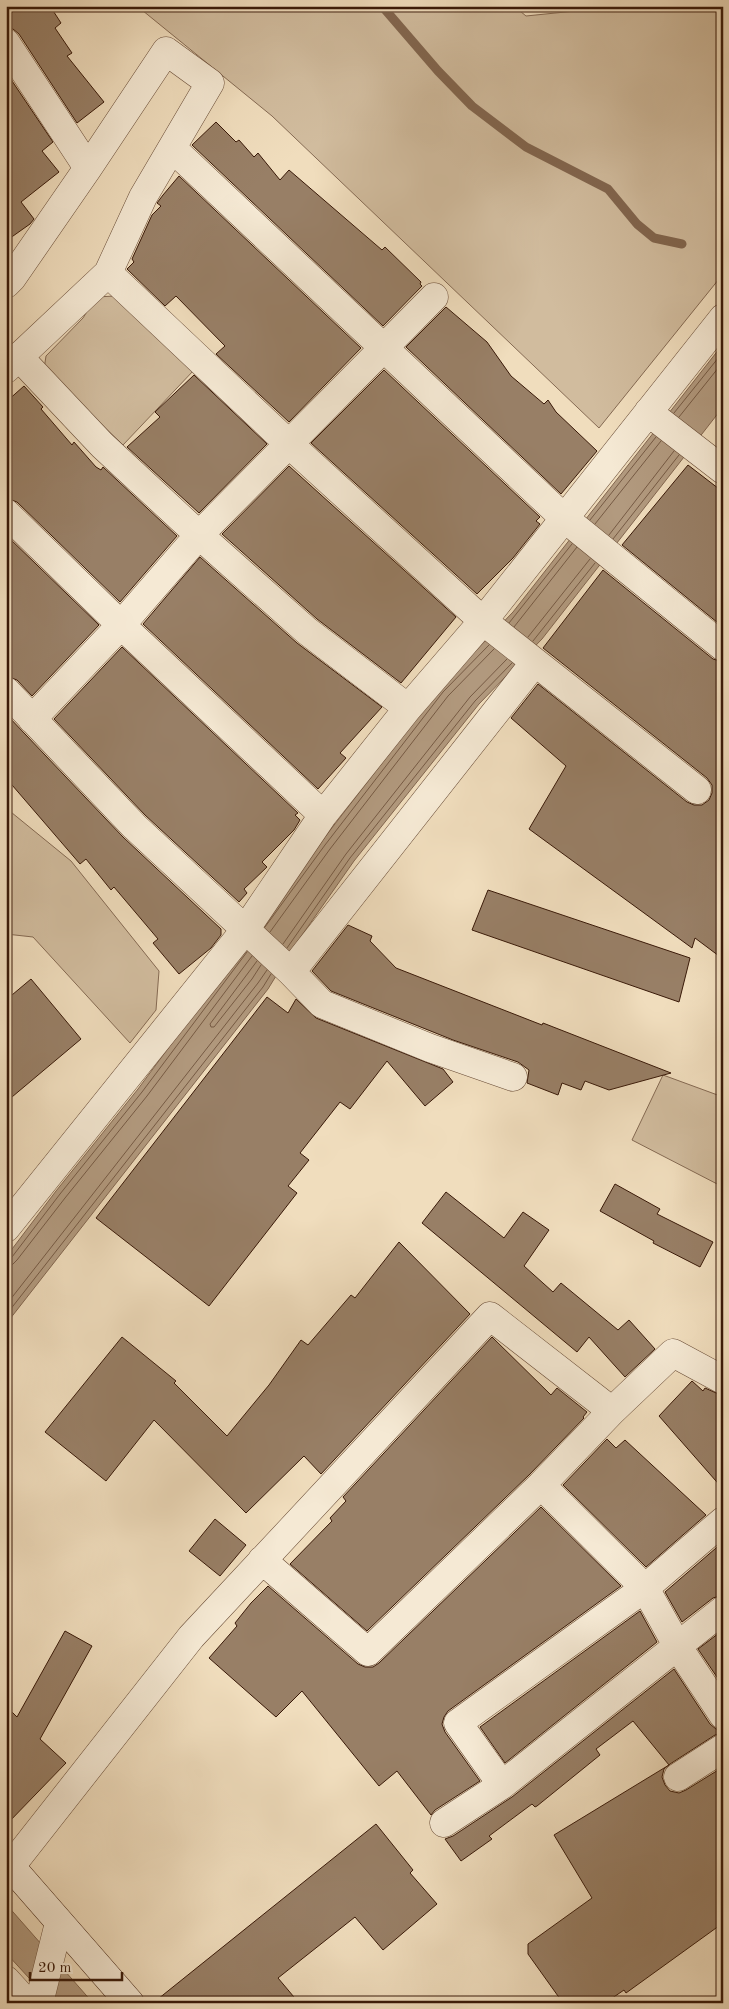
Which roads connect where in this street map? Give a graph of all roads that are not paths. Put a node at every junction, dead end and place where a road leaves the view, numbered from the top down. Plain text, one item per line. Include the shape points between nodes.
1 (6, 43) edge
2 (172, 148) junction
3 (88, 168) junction
4 (108, 273) junction
5 (8, 276) edge
6 (434, 297) dead end
7 (723, 318) edge
8 (382, 348) junction
9 (13, 363) edge
10 (648, 412) junction
11 (289, 444) junction
12 (723, 470) edge
13 (6, 513) edge
14 (564, 518) junction
15 (200, 535) junction
16 (483, 621) junction
17 (121, 625) junction
18 (723, 647) edge
19 (535, 662) junction
20 (6, 692) edge
21 (408, 708) junction
22 (32, 719) junction
23 (697, 790) dead end
24 (323, 815) junction
25 (245, 930) junction
26 (291, 972) junction
27 (513, 1077) dead end
28 (6, 1228) edge
29 (723, 1380) edge
30 (612, 1411) junction
31 (541, 1485) junction
32 (723, 1520) edge
33 (262, 1560) junction
34 (645, 1588) junction
35 (723, 1610) edge
36 (678, 1647) junction
37 (723, 1715) edge
38 (723, 1748) edge
39 (678, 1777) dead end
40 (502, 1785) junction
41 (444, 1823) dead end
42 (8, 1864) edge
43 (59, 1923) junction
44 (6, 1980) edge
45 (27, 2003) edge
46 (39, 2003) edge
47 (130, 2003) edge

1 - 3 street
2 - 3 street via 210,83 166,51
2 - 4 street via 143,196
2 - 8 street
3 - 5 street
4 - 9 street
4 - 11 street
6 - 8 street
7 - 10 street
8 - 11 street
8 - 14 street
9 - 15 street
10 - 12 street
10 - 14 street
11 - 15 street
11 - 16 street
13 - 17 street
14 - 16 street
14 - 18 street
15 - 17 street
15 - 21 street via 307,631
16 - 19 street
16 - 21 street
17 - 22 street
17 - 24 street
19 - 23 street
19 - 26 street
20 - 22 street
21 - 24 street
22 - 25 street via 134,826
24 - 25 street
25 - 26 street
25 - 28 street
26 - 27 street via 322,1004 430,1048
29 - 30 street via 673,1353
30 - 31 street
30 - 33 street via 490,1316
31 - 33 street via 368,1652
31 - 34 street
32 - 34 street
33 - 42 street via 191,1637
34 - 36 street
34 - 40 street via 458,1723
35 - 36 street
36 - 37 street
36 - 40 street
38 - 39 street
40 - 41 street
42 - 43 street
43 - 46 street
43 - 47 street
44 - 45 street

